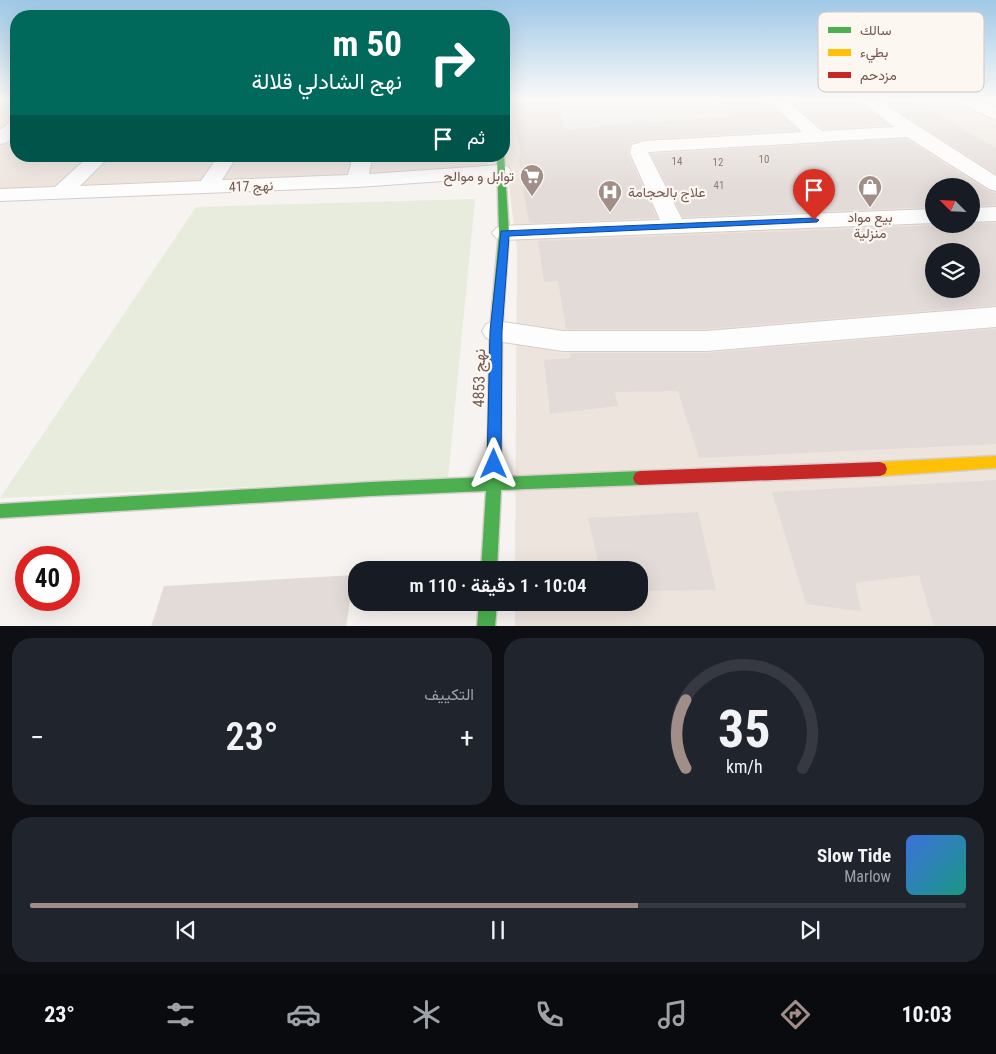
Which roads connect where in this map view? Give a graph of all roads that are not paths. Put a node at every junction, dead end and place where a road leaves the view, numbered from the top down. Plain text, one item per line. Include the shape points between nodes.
1 (809, 129) edge
2 (908, 129) edge
3 (10, 131) edge
4 (911, 131) junction
5 (817, 136) junction
6 (0, 139) edge
7 (94, 162) edge
8 (224, 162) edge
9 (362, 162) edge
10 (501, 164) edge
11 (357, 181) junction
12 (996, 186) edge
13 (207, 187) junction
14 (60, 193) junction
15 (0, 195) edge
16 (996, 214) edge
17 (980, 215) edge
18 (925, 216) edge
19 (674, 225) junction
20 (504, 233) junction
21 (996, 317) edge
22 (496, 331) junction
23 (996, 462) edge
24 (494, 483) junction
25 (0, 511) edge
26 (490, 561) edge
27 (487, 611) edge
28 (486, 626) edge

1 - 5 street
2 - 4 street
3 - 6 street
4 - 5 street
4 - 12 street
5 - 19 street via 639,149
7 - 14 street
8 - 13 street
9 - 11 street
10 - 11 street, نهج 417
10 - 20 street, نهج 4853
11 - 13 street, نهج 417
13 - 14 street, نهج 417
14 - 15 street, نهج 417
16 - 17 street
18 - 19 street
19 - 20 street
20 - 22 street, نهج 4853
21 - 22 street via 706,341 563,341
22 - 24 street, نهج 4853
23 - 24 street via 816,473
24 - 25 street
24 - 26 street, نهج 4853
27 - 28 street

